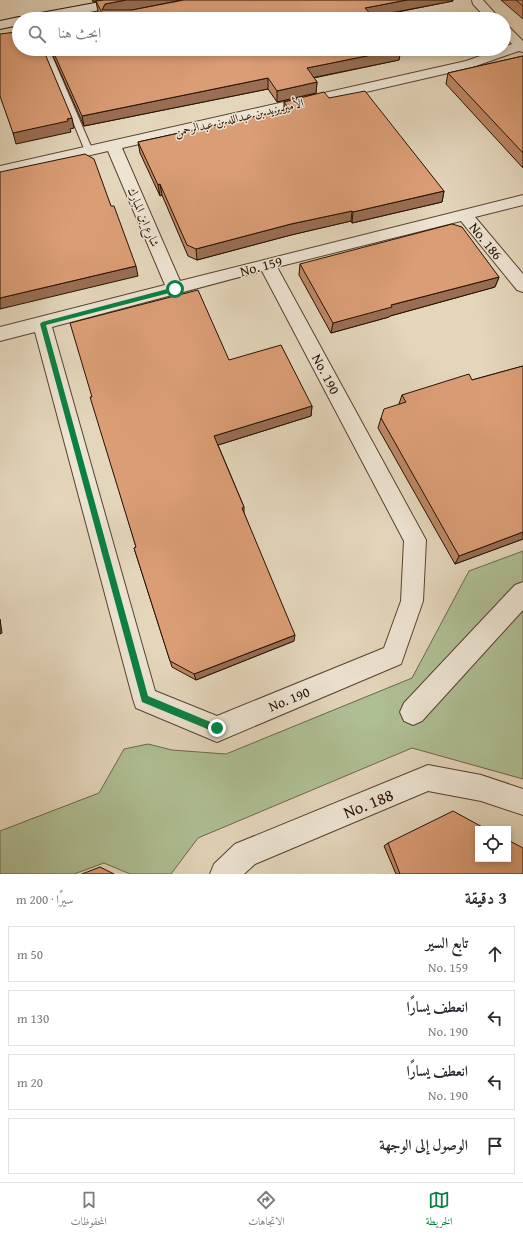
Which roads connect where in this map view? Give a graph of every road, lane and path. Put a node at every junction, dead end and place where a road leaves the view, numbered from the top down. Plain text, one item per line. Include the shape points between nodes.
1 (133, 0) edge
2 (476, 0) edge
3 (68, 12) edge
4 (487, 12) edge
5 (12, 22) edge
6 (0, 24) edge
7 (511, 36) edge
8 (522, 46) edge
9 (511, 50) edge
10 (49, 56) edge
11 (493, 56) edge
12 (113, 145) junction
13 (89, 151) junction
14 (0, 171) edge
15 (523, 200) edge
16 (465, 214) junction
17 (267, 264) junction
18 (523, 286) edge
19 (175, 289) junction
20 (42, 324) junction
21 (0, 334) edge
22 (523, 593) edge
23 (413, 712) dead end
24 (523, 802) edge
25 (224, 874) edge

1 - 3 street
2 - 4 street
5 - 6 street
7 - 8 street
8 - 9 street, الأمير يزيد بن عبدالله بن عبدالرحمن
10 - 13 lane
11 - 12 street, الأمير يزيد بن عبدالله بن عبدالرحمن via 470,64
12 - 13 street, الأمير يزيد بن عبدالله بن عبدالرحمن
12 - 19 street, شارع ابن المبارك
13 - 14 street, الأمير يزيد بن عبدالله بن عبدالرحمن
15 - 16 street, No. 159
16 - 17 street, No. 159
16 - 18 street, No. 186
17 - 19 street, No. 159
17 - 20 street, No. 190 via 415,540 412,601 393,656 217,728 145,699
19 - 20 street, No. 159
20 - 21 street, No. 159
22 - 23 street
24 - 25 street, No. 188 via 481,788 428,778 245,854

